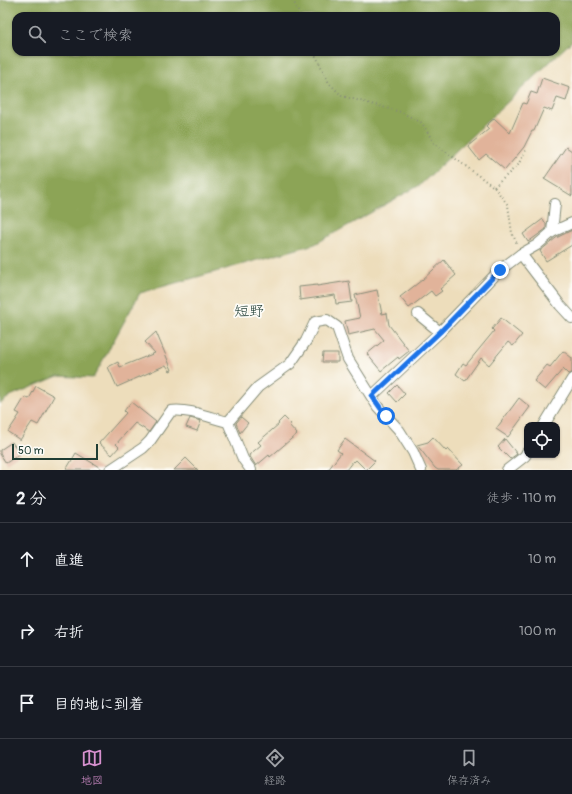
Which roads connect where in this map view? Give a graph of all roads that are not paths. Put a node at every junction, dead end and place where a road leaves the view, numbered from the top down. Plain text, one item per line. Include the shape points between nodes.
1 (555, 204) dead end
2 (572, 223) edge
3 (552, 232) junction
4 (521, 254) junction
5 (418, 314) dead end
6 (572, 318) edge
7 (440, 332) junction
8 (572, 379) edge
9 (372, 396) junction
10 (228, 422) junction
11 (546, 422) edge
12 (524, 456) edge
13 (110, 470) edge
14 (251, 470) edge
15 (421, 470) edge
16 (507, 470) edge

1 - 3 street
2 - 3 street
3 - 4 street
4 - 6 street
4 - 7 street via 500,270
5 - 7 street
7 - 9 street
8 - 11 street
9 - 10 street via 348,359 337,327 327,320 315,322 290,364 258,387
9 - 15 street via 378,407 399,430
10 - 13 street via 190,412 171,411 144,448
10 - 14 street via 243,459
12 - 16 street

